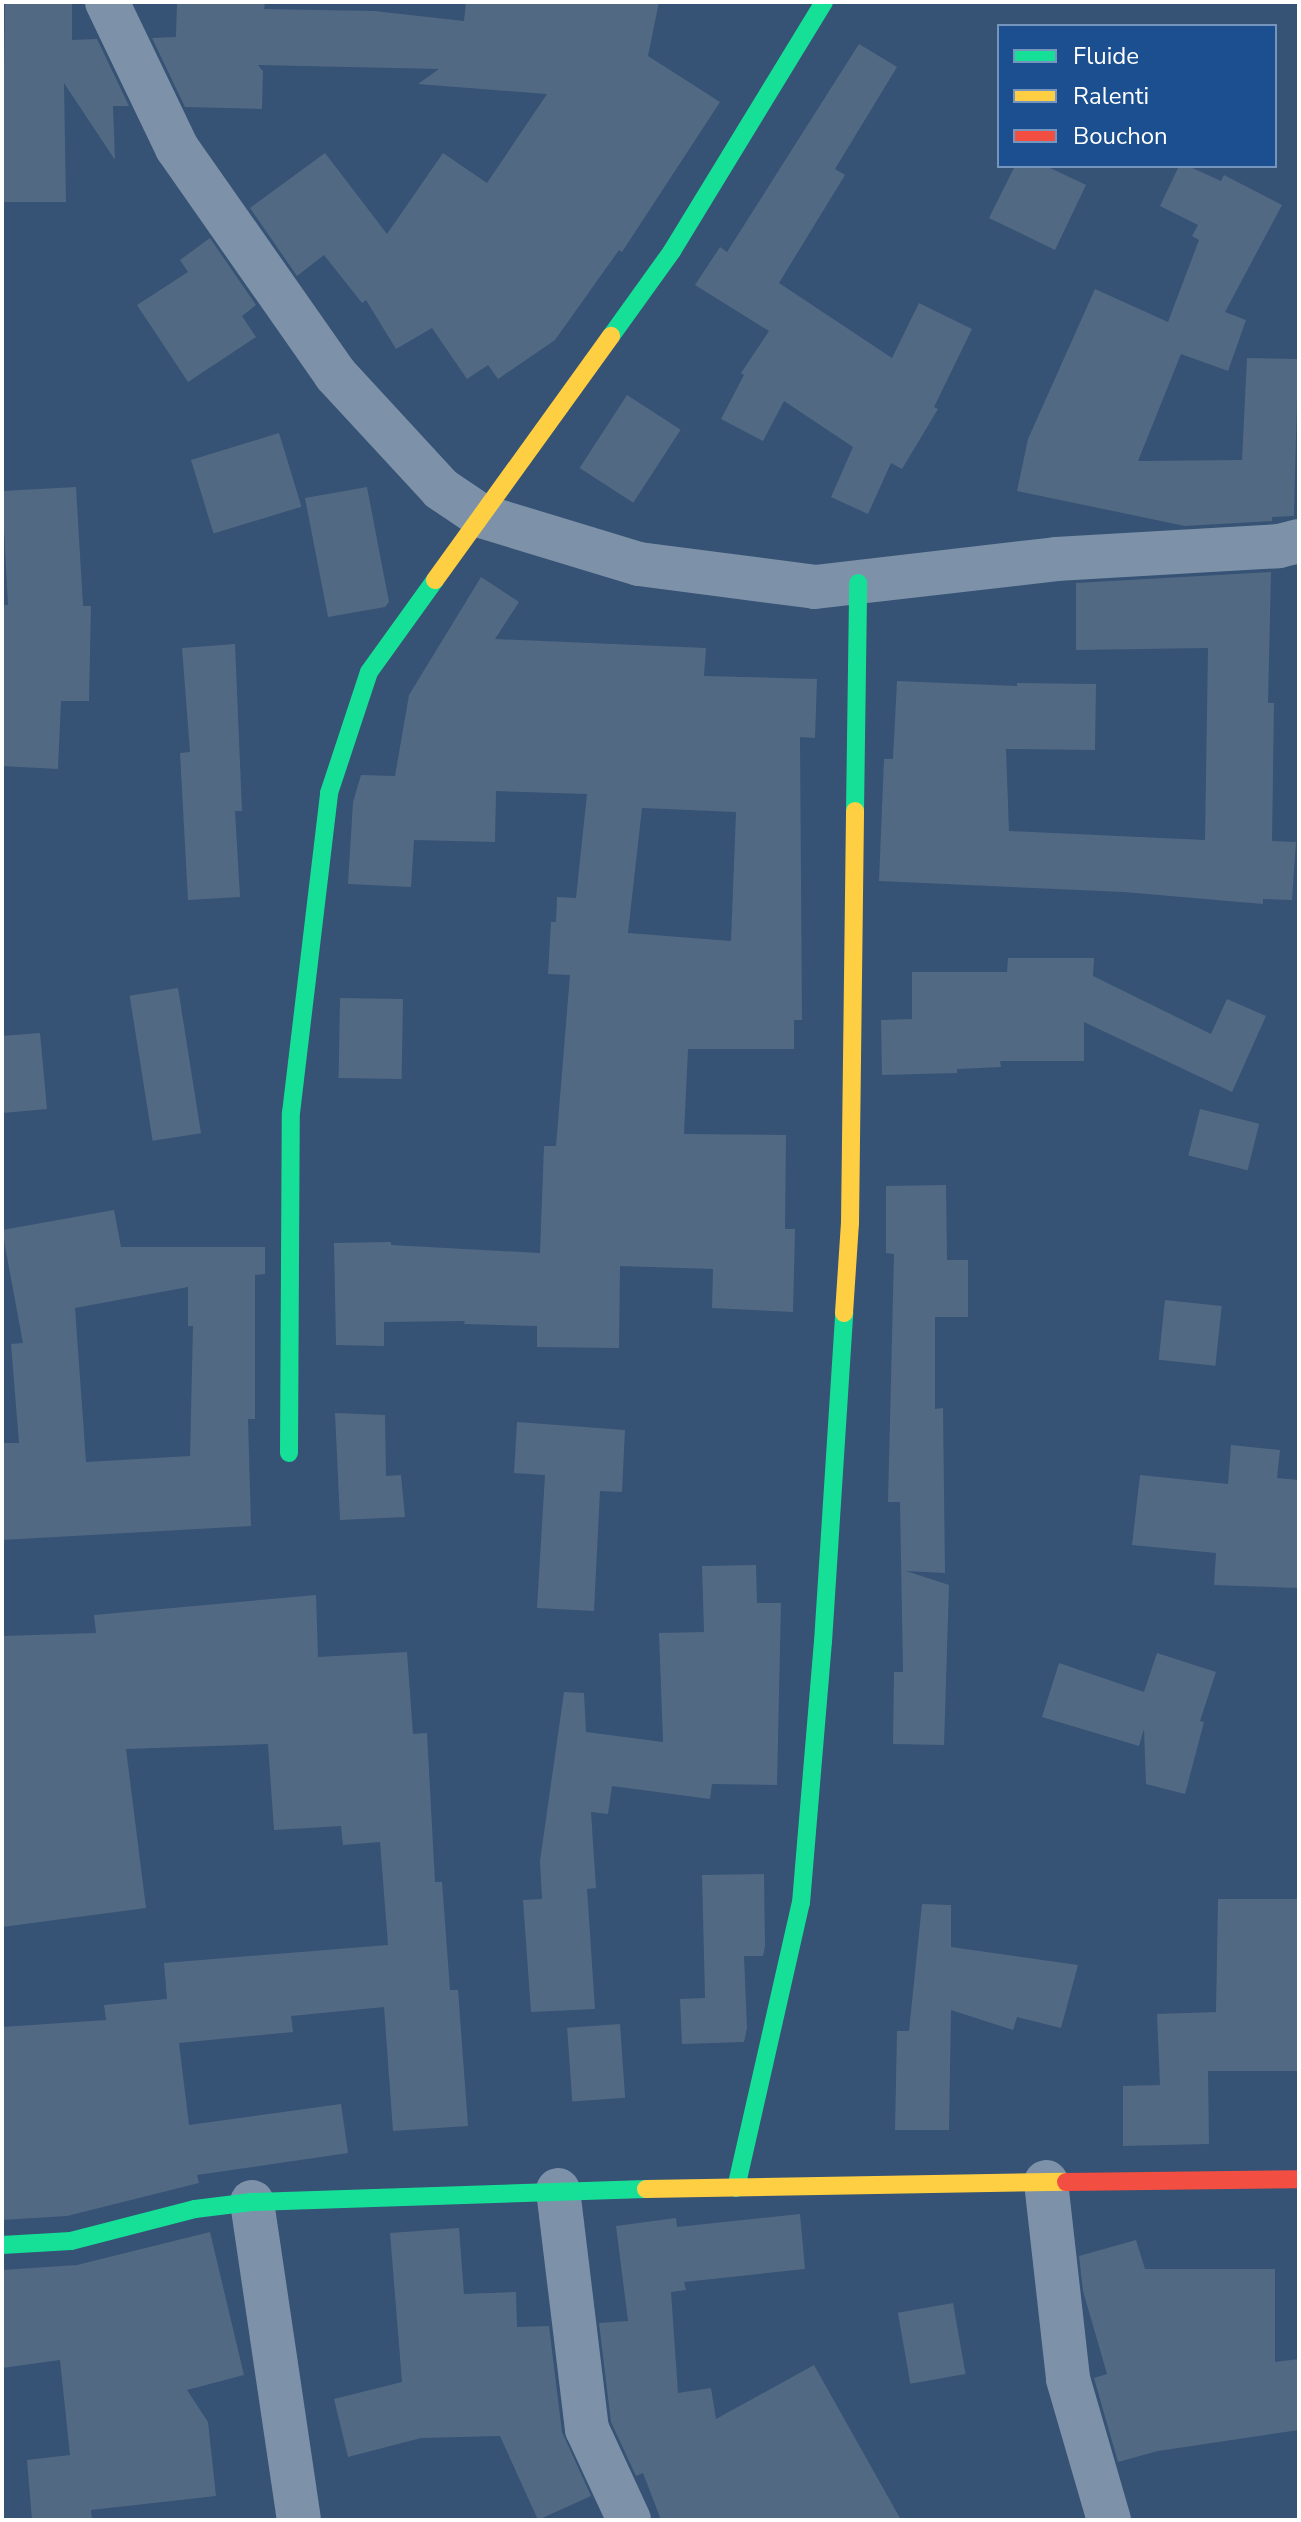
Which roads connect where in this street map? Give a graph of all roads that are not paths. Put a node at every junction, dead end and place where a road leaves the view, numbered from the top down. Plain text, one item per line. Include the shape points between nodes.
1 (107, 2) edge
2 (824, 2) edge
3 (481, 516) junction
4 (1299, 541) edge
5 (858, 583) junction
6 (289, 1453) dead end
7 (1299, 2179) edge
8 (1046, 2182) junction
9 (736, 2188) junction
10 (558, 2190) junction
11 (252, 2202) junction
12 (2, 2245) edge
13 (299, 2520) edge
14 (629, 2520) edge
15 (1109, 2520) edge

1 - 3 street via 177,148 335,374 441,489
2 - 3 street via 672,251
3 - 5 street via 639,564 683,572 815,587
3 - 6 street via 369,672 329,793 291,1113
4 - 5 street via 1056,559
5 - 9 street via 850,1223 823,1642 801,1903
7 - 8 street
8 - 9 street
8 - 15 street via 1068,2379
9 - 10 street
10 - 11 street
10 - 14 street via 587,2429
11 - 12 street via 195,2209 71,2241
11 - 13 street

